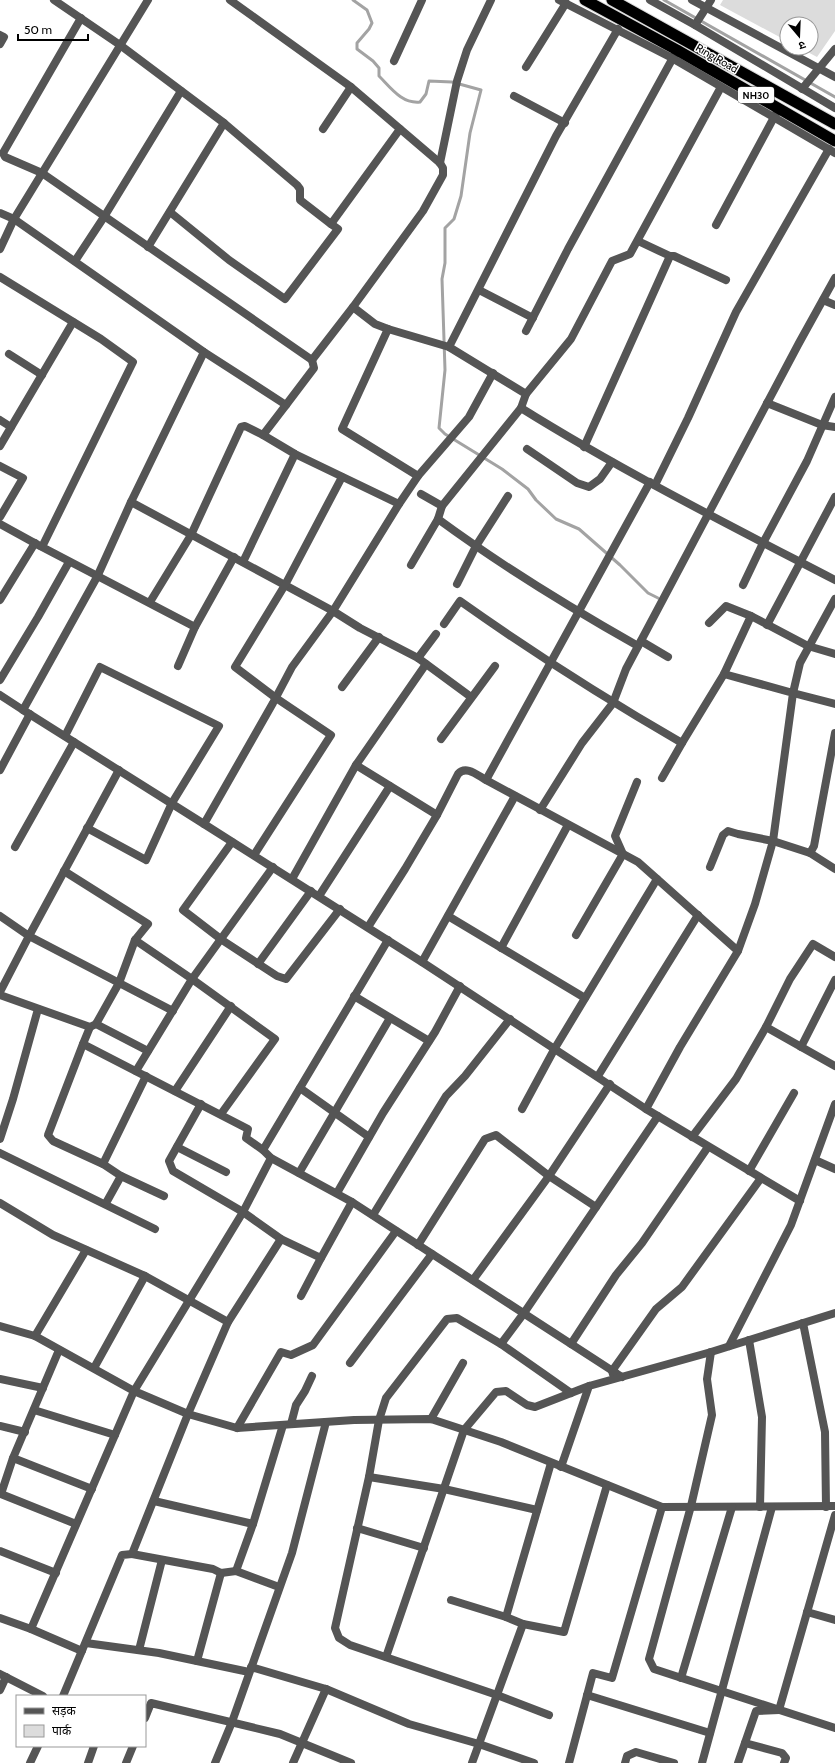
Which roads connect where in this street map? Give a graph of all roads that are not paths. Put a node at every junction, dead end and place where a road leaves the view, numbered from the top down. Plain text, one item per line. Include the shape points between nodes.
1 (54, 0) edge
2 (148, 0) edge
3 (230, 0) edge
4 (422, 0) edge
5 (491, 0) edge
6 (585, 0) edge
7 (612, 0) edge
8 (650, 0) edge
9 (692, 0) edge
10 (711, 0) edge
11 (562, 2) edge
12 (699, 17) junction
13 (80, 18) junction
14 (618, 29) junction
15 (0, 35) edge
16 (0, 44) edge
17 (120, 45) junction
18 (835, 49) edge
19 (674, 54) junction
20 (394, 61) dead end
21 (526, 67) dead end
22 (820, 68) junction
23 (835, 77) edge
24 (351, 87) junction
25 (721, 87) junction
26 (804, 87) junction
27 (181, 90) junction
28 (514, 96) dead end
29 (835, 108) edge
30 (776, 113) junction
31 (224, 123) junction
32 (565, 123) junction
33 (835, 124) edge
34 (323, 129) dead end
35 (400, 129) junction
36 (833, 148) edge
37 (440, 163) junction
38 (42, 173) junction
39 (170, 212) junction
40 (0, 213) edge
41 (104, 217) junction
42 (14, 219) junction
43 (331, 224) junction
44 (716, 225) dead end
45 (638, 240) junction
46 (148, 247) junction
47 (0, 249) edge
48 (670, 256) junction
49 (75, 262) junction
50 (0, 277) edge
51 (835, 278) edge
52 (726, 280) dead end
53 (479, 290) junction
54 (822, 300) junction
55 (835, 306) edge
56 (353, 307) junction
57 (533, 318) junction
58 (74, 322) junction
59 (388, 329) junction
60 (526, 331) dead end
61 (449, 347) junction
62 (204, 352) junction
63 (9, 354) dead end
64 (312, 360) junction
65 (492, 373) junction
66 (42, 375) junction
67 (526, 394) junction
68 (835, 397) edge
69 (767, 403) junction
70 (286, 405) junction
71 (521, 408) junction
72 (0, 420) edge
73 (822, 425) junction
74 (11, 427) junction
75 (835, 427) edge
76 (263, 435) junction
77 (0, 446) edge
78 (584, 447) junction
79 (527, 449) dead end
80 (295, 454) junction
81 (612, 462) junction
82 (0, 466) edge
83 (418, 476) junction
84 (342, 477) junction
85 (653, 484) junction
86 (421, 494) dead end
87 (508, 496) dead end
88 (835, 497) edge
89 (131, 502) junction
90 (399, 504) junction
91 (442, 506) junction
92 (709, 514) junction
93 (0, 517) edge
94 (438, 518) junction
95 (0, 524) edge
96 (191, 534) junction
97 (763, 543) junction
98 (39, 545) junction
99 (476, 546) junction
100 (234, 557) junction
101 (69, 562) junction
102 (243, 562) junction
103 (802, 562) junction
104 (412, 565) dead end
105 (97, 577) junction
106 (835, 580) edge
107 (457, 584) dead end
108 (285, 585) junction
109 (743, 585) dead end
110 (835, 599) edge
111 (0, 600) edge
112 (150, 602) junction
113 (333, 611) junction
114 (578, 612) junction
115 (751, 616) junction
116 (709, 623) dead end
117 (444, 624) dead end
118 (767, 625) junction
119 (195, 627) junction
120 (436, 634) dead end
121 (379, 637) junction
122 (640, 644) junction
123 (808, 646) junction
124 (835, 654) edge
125 (668, 656) dead end
126 (418, 658) junction
127 (550, 663) junction
128 (426, 664) junction
129 (178, 666) dead end
130 (494, 666) dead end
131 (724, 674) junction
132 (0, 680) edge
133 (342, 687) dead end
134 (793, 693) junction
135 (0, 695) edge
136 (471, 697) junction
137 (276, 698) junction
138 (613, 703) junction
139 (835, 704) edge
140 (27, 712) junction
141 (835, 733) edge
142 (65, 736) junction
143 (441, 739) dead end
144 (74, 742) junction
145 (682, 743) junction
146 (356, 765) junction
147 (0, 770) edge
148 (118, 770) junction
149 (662, 778) dead end
150 (486, 780) junction
151 (637, 782) dead end
152 (390, 786) junction
153 (515, 796) junction
154 (172, 803) junction
155 (540, 810) junction
156 (437, 815) junction
157 (204, 824) junction
158 (568, 825) junction
159 (87, 828) junction
160 (773, 841) junction
161 (232, 842) junction
162 (15, 847) dead end
163 (810, 853) junction
164 (623, 854) junction
165 (254, 855) junction
166 (273, 867) junction
167 (710, 867) dead end
168 (835, 869) edge
169 (64, 871) junction
170 (292, 879) junction
171 (658, 879) junction
172 (311, 891) junction
173 (318, 896) junction
174 (340, 909) junction
175 (698, 915) junction
176 (0, 916) edge
177 (448, 916) junction
178 (368, 927) junction
179 (576, 935) dead end
180 (29, 936) junction
181 (221, 939) junction
182 (135, 940) junction
183 (388, 940) junction
184 (501, 948) junction
185 (738, 951) junction
186 (835, 957) edge
187 (422, 962) junction
188 (258, 964) junction
189 (192, 979) junction
190 (835, 980) edge
191 (119, 983) junction
192 (460, 986) junction
193 (0, 994) edge
194 (354, 996) junction
195 (585, 998) junction
196 (230, 1006) junction
197 (38, 1009) junction
198 (172, 1011) junction
199 (390, 1018) junction
200 (510, 1019) junction
201 (93, 1026) junction
202 (766, 1027) junction
203 (429, 1041) junction
204 (83, 1044) junction
205 (802, 1047) junction
206 (555, 1048) junction
207 (148, 1051) junction
208 (835, 1066) edge
209 (136, 1071) junction
210 (146, 1076) junction
211 (598, 1076) junction
212 (610, 1084) junction
213 (300, 1088) junction
214 (175, 1091) junction
215 (794, 1092) dead end
216 (201, 1104) junction
217 (835, 1104) edge
218 (522, 1109) dead end
219 (646, 1109) junction
220 (335, 1113) junction
221 (221, 1114) junction
222 (658, 1116) junction
223 (369, 1137) junction
224 (692, 1137) junction
225 (0, 1139) edge
226 (177, 1147) junction
227 (708, 1147) junction
228 (263, 1150) junction
229 (0, 1153) edge
230 (271, 1158) junction
231 (814, 1160) junction
232 (103, 1164) junction
233 (835, 1168) edge
234 (749, 1171) junction
235 (226, 1172) dead end
236 (300, 1173) junction
237 (121, 1176) junction
238 (549, 1176) junction
239 (761, 1178) junction
240 (336, 1194) junction
241 (164, 1196) dead end
242 (800, 1201) junction
243 (352, 1202) junction
244 (0, 1203) edge
245 (106, 1203) junction
246 (596, 1207) junction
247 (243, 1212) junction
248 (373, 1216) junction
249 (155, 1228) dead end
250 (396, 1231) junction
251 (281, 1239) junction
252 (418, 1245) junction
253 (86, 1250) junction
254 (432, 1254) junction
255 (320, 1258) junction
256 (146, 1276) junction
257 (473, 1280) junction
258 (300, 1296) dead end
259 (189, 1300) junction
260 (835, 1313) edge
261 (524, 1314) junction
262 (228, 1322) junction
263 (803, 1323) junction
264 (0, 1326) edge
265 (35, 1336) junction
266 (749, 1340) junction
267 (501, 1344) junction
268 (571, 1344) junction
269 (729, 1346) junction
270 (59, 1350) junction
271 (711, 1352) junction
272 (350, 1363) dead end
273 (463, 1363) dead end
274 (94, 1368) junction
275 (612, 1371) junction
276 (312, 1376) dead end
277 (622, 1377) junction
278 (0, 1379) edge
279 (609, 1380) junction
280 (589, 1386) junction
281 (43, 1388) junction
282 (134, 1391) junction
283 (571, 1393) junction
284 (34, 1410) junction
285 (188, 1414) junction
286 (431, 1419) junction
287 (378, 1420) junction
288 (326, 1422) junction
289 (287, 1424) junction
290 (0, 1426) edge
291 (236, 1428) junction
292 (464, 1430) junction
293 (25, 1432) junction
294 (115, 1435) junction
295 (13, 1458) junction
296 (551, 1463) junction
297 (562, 1467) junction
298 (369, 1477) junction
299 (607, 1485) junction
300 (92, 1489) junction
301 (444, 1489) junction
302 (154, 1500) junction
303 (691, 1506) junction
304 (831, 1506) edge
305 (662, 1507) junction
306 (732, 1507) junction
307 (760, 1507) junction
308 (772, 1507) junction
309 (537, 1510) junction
310 (835, 1515) edge
311 (76, 1524) junction
312 (253, 1524) junction
313 (357, 1528) junction
314 (424, 1548) junction
315 (0, 1551) edge
316 (132, 1554) junction
317 (162, 1560) junction
318 (236, 1571) junction
319 (56, 1573) junction
320 (221, 1573) junction
321 (280, 1587) junction
322 (451, 1600) dead end
323 (807, 1612) junction
324 (0, 1618) edge
325 (506, 1618) junction
326 (835, 1620) edge
327 (523, 1624) junction
328 (32, 1629) junction
329 (86, 1643) junction
330 (139, 1650) junction
331 (82, 1651) junction
332 (386, 1657) junction
333 (197, 1661) junction
334 (250, 1670) junction
335 (3, 1676) edge
336 (681, 1678) junction
337 (326, 1689) junction
338 (0, 1690) edge
339 (721, 1692) junction
340 (41, 1695) edge
341 (63, 1695) edge
342 (497, 1695) junction
343 (587, 1695) junction
344 (779, 1710) junction
345 (549, 1715) dead end
346 (146, 1716) edge
347 (232, 1722) junction
348 (835, 1728) edge
349 (710, 1733) junction
350 (302, 1743) junction
351 (745, 1743) junction
352 (479, 1744) junction
353 (38, 1747) edge
354 (94, 1747) edge
355 (133, 1747) edge
356 (659, 1761) edge
357 (30, 1763) edge
358 (88, 1763) edge
359 (126, 1763) edge
360 (215, 1763) edge
361 (293, 1763) edge
362 (351, 1763) edge
363 (472, 1763) edge
364 (534, 1763) edge
365 (568, 1763) edge
366 (625, 1763) edge
367 (674, 1763) edge
368 (702, 1763) edge
369 (738, 1763) edge
370 (784, 1763) edge

1 - 13 street
2 - 17 street
3 - 24 street
4 - 20 street
5 - 37 street via 467,50 456,84
6 - 19 highway, Ring Road / NH30
7 - 33 highway, Ring Road / NH30
8 - 12 street
9 - 12 street
10 - 12 street
11 - 14 street
11 - 21 street
12 - 22 street
12 - 26 street
13 - 17 street
13 - 38 street via 3,153 5,157
14 - 19 street
14 - 32 street
15 - 16 street via 4,37
17 - 27 street
17 - 38 street
18 - 22 street
19 - 25 street
19 - 30 highway, Ring Road / NH30
19 - 57 street
22 - 23 street
22 - 26 street
24 - 34 street
24 - 35 street
25 - 30 street
25 - 45 street
26 - 29 street
27 - 31 street
27 - 41 street
28 - 32 street
30 - 36 highway, Ring Road / NH30
30 - 44 street
31 - 39 street
31 - 43 street via 300,188 300,200
32 - 53 street via 556,136
35 - 37 street
35 - 43 street
36 - 85 street via 736,312 688,418
37 - 56 street via 443,168 442,175 423,211
38 - 41 street
38 - 42 street
39 - 43 street via 229,260 286,299 338,229
39 - 46 street
40 - 42 street
41 - 46 street
41 - 49 street
42 - 47 street
42 - 49 street
45 - 48 street
45 - 67 street via 630,254 612,261 571,339
46 - 64 street
48 - 52 street
48 - 78 street
49 - 62 street
50 - 58 street
51 - 54 street
53 - 57 street
53 - 61 street
54 - 55 street
54 - 69 street
56 - 59 street via 375,324
56 - 64 street
57 - 60 street
58 - 66 street
58 - 98 street via 132,362
59 - 61 street
59 - 83 street via 342,429
61 - 65 street
62 - 70 street
62 - 89 street
63 - 66 street
64 - 70 street via 314,368
65 - 67 street
65 - 83 street via 469,417
66 - 74 street
67 - 71 street
68 - 73 street
69 - 73 street
69 - 92 street
70 - 76 street
71 - 78 street
71 - 91 street
72 - 74 street
73 - 75 street
73 - 97 street via 807,461
74 - 77 street
76 - 80 street
76 - 96 street via 245,426 241,427
78 - 81 street
79 - 81 street via 577,483 589,486 600,479
80 - 84 street
80 - 102 street
81 - 85 street
82 - 93 street via 23,478
83 - 90 street
84 - 90 street
84 - 108 street
85 - 92 street
85 - 114 street
86 - 91 street
87 - 99 street
88 - 103 street
89 - 96 street
89 - 105 street
90 - 113 street
91 - 94 street
92 - 97 street
92 - 122 street
94 - 99 street
94 - 104 street
95 - 98 street
96 - 100 street
96 - 112 street
97 - 103 street
97 - 109 street
98 - 101 street
98 - 111 street
99 - 107 street
99 - 114 street
100 - 102 street
100 - 119 street
101 - 105 street
101 - 132 street
102 - 108 street
103 - 106 street
103 - 118 street
105 - 112 street
105 - 140 street
108 - 113 street
108 - 137 street via 235,667
110 - 123 street
112 - 119 street
113 - 121 street
113 - 137 street via 292,667
114 - 122 street
114 - 127 street
115 - 116 street via 726,606
115 - 118 street
115 - 131 street
117 - 127 street via 460,601
118 - 123 street
119 - 129 street
120 - 126 street
121 - 126 street
121 - 133 street
122 - 125 street
122 - 138 street via 626,669
123 - 124 street
123 - 134 street via 800,663
126 - 128 street
127 - 138 street
127 - 150 street
128 - 136 street
128 - 146 street
130 - 136 street
131 - 134 street
131 - 145 street
134 - 139 street
134 - 160 street
135 - 140 street
136 - 143 street
137 - 157 street
137 - 165 street via 331,735
138 - 145 street
138 - 155 street via 582,743
140 - 142 street
140 - 147 street
141 - 163 street via 814,846
142 - 144 street
142 - 154 street via 100,668 219,726
144 - 148 street
144 - 162 street
145 - 149 street
146 - 152 street
146 - 170 street
148 - 154 street
148 - 159 street
150 - 153 street
150 - 156 street via 468,770 461,770
151 - 164 street via 615,836
152 - 156 street
152 - 173 street
153 - 155 street
153 - 177 street
154 - 157 street
154 - 159 street via 146,860
155 - 158 street
156 - 178 street
157 - 161 street
158 - 164 street
158 - 184 street
159 - 169 street
160 - 163 street
160 - 167 street via 728,831 723,835
160 - 185 street
161 - 165 street
161 - 181 street via 183,910
163 - 168 street
164 - 171 street via 638,862
164 - 179 street
165 - 166 street
166 - 170 street
166 - 181 street
169 - 180 street
169 - 182 street via 148,924
170 - 172 street
171 - 175 street
171 - 195 street
172 - 173 street
172 - 188 street
173 - 174 street
174 - 178 street
174 - 188 street via 286,979
175 - 185 street
175 - 211 street
176 - 180 street
177 - 184 street
177 - 187 street
178 - 183 street
180 - 191 street
180 - 193 street
181 - 188 street
181 - 189 street
182 - 189 street
182 - 191 street
183 - 187 street
183 - 194 street
184 - 195 street
185 - 219 street
186 - 202 street via 813,944 790,978
187 - 192 street
189 - 196 street
189 - 198 street
190 - 205 street
191 - 198 street
191 - 201 street
192 - 200 street
192 - 203 street
193 - 197 street
194 - 199 street
194 - 213 street
195 - 206 street
196 - 214 street
196 - 221 street via 275,1039
197 - 201 street
197 - 225 street
198 - 207 street
199 - 203 street
199 - 220 street
200 - 206 street
200 - 248 street via 466,1076 446,1096
201 - 204 street
201 - 207 street
202 - 205 street
202 - 224 street via 736,1079
203 - 223 street
204 - 209 street
204 - 232 street via 48,1135 53,1141
205 - 208 street
206 - 211 street
206 - 218 street
207 - 209 street
209 - 210 street
210 - 214 street
210 - 232 street
211 - 212 street
212 - 219 street
212 - 238 street
213 - 220 street
213 - 228 street
214 - 216 street
215 - 234 street
216 - 221 street
216 - 226 street
217 - 231 street
219 - 222 street
220 - 223 street
220 - 236 street
221 - 228 street via 248,1128 246,1138
222 - 224 street
222 - 246 street
223 - 240 street
224 - 227 street
226 - 235 street
226 - 247 street via 170,1161 173,1171
227 - 234 street
227 - 268 street via 642,1243 616,1275
228 - 230 street
229 - 245 street
230 - 236 street
230 - 247 street
231 - 233 street
231 - 242 street
232 - 237 street
234 - 239 street
236 - 240 street
237 - 241 street
237 - 245 street
238 - 246 street
238 - 252 street via 496,1135 486,1139
238 - 257 street
239 - 242 street
239 - 275 street via 682,1287 656,1309
240 - 243 street
242 - 269 street via 791,1225
243 - 248 street
243 - 255 street
244 - 253 street via 53,1235
245 - 249 street
246 - 261 street
247 - 251 street
247 - 259 street
248 - 250 street
250 - 252 street
250 - 291 street via 313,1345 291,1355 281,1352
251 - 255 street
251 - 262 street
252 - 254 street
253 - 256 street
253 - 265 street
254 - 257 street
254 - 272 street
255 - 258 street
256 - 259 street
256 - 274 street
257 - 261 street
259 - 262 street
259 - 282 street
260 - 263 street
261 - 267 street
261 - 268 street
262 - 285 street
263 - 266 street
263 - 304 street via 825,1432
264 - 265 street
265 - 270 street
266 - 269 street
266 - 307 street via 762,1418
267 - 283 street
267 - 287 street via 457,1318 447,1319 386,1398
268 - 275 street
269 - 271 street
270 - 274 street
270 - 281 street
271 - 277 street
271 - 303 street via 707,1379 712,1415
273 - 286 street
274 - 282 street
275 - 277 street
275 - 279 street via 615,1372
276 - 289 street
277 - 279 street
278 - 281 street
279 - 280 street
280 - 283 street
280 - 297 street
281 - 284 street
282 - 285 street
282 - 294 street
283 - 292 street via 535,1407 506,1391 496,1392
284 - 293 street
284 - 294 street
285 - 291 street
285 - 302 street
286 - 287 street
286 - 292 street
287 - 288 street
287 - 298 street
288 - 289 street
288 - 321 street via 292,1553
289 - 291 street
289 - 312 street
290 - 293 street
292 - 296 street
292 - 301 street
293 - 295 street
294 - 300 street
295 - 300 street
295 - 311 street via 1,1494
296 - 297 street
296 - 309 street
297 - 299 street
298 - 301 street
298 - 313 street
299 - 305 street
299 - 327 street via 564,1632
300 - 311 street
301 - 309 street
301 - 314 street
302 - 312 street
302 - 316 street
303 - 305 street
303 - 306 street
303 - 336 street via 649,1659 654,1669
304 - 308 street
305 - 343 street via 612,1678 593,1673
306 - 307 street
306 - 336 street
307 - 308 street
308 - 339 street
309 - 325 street
310 - 323 street
311 - 319 street
312 - 318 street
313 - 314 street
313 - 332 street via 335,1628 339,1638 350,1645
314 - 332 street
315 - 319 street
316 - 317 street
316 - 329 street via 122,1555
317 - 320 street via 213,1569
317 - 330 street
318 - 320 street
318 - 321 street
319 - 328 street
320 - 333 street
321 - 334 street
322 - 325 street
323 - 326 street
323 - 344 street
324 - 328 street
325 - 327 street
327 - 342 street
328 - 331 street
329 - 330 street
329 - 331 street
330 - 333 street
331 - 341 street
332 - 342 street
333 - 334 street
334 - 337 street
334 - 347 street
335 - 338 street
335 - 340 street
336 - 339 street
337 - 350 street
337 - 352 street via 409,1724
339 - 344 street
339 - 349 street
342 - 345 street
342 - 352 street
343 - 349 street
343 - 365 street
344 - 348 street
344 - 351 street via 756,1711
346 - 347 street via 152,1703
347 - 350 street via 280,1734
347 - 360 street
349 - 368 street
350 - 361 street
350 - 362 street
351 - 369 street
351 - 370 street via 782,1752 786,1758
352 - 363 street
352 - 364 street
353 - 357 street
354 - 358 street
355 - 359 street
356 - 366 street via 636,1752 626,1756
356 - 367 street

